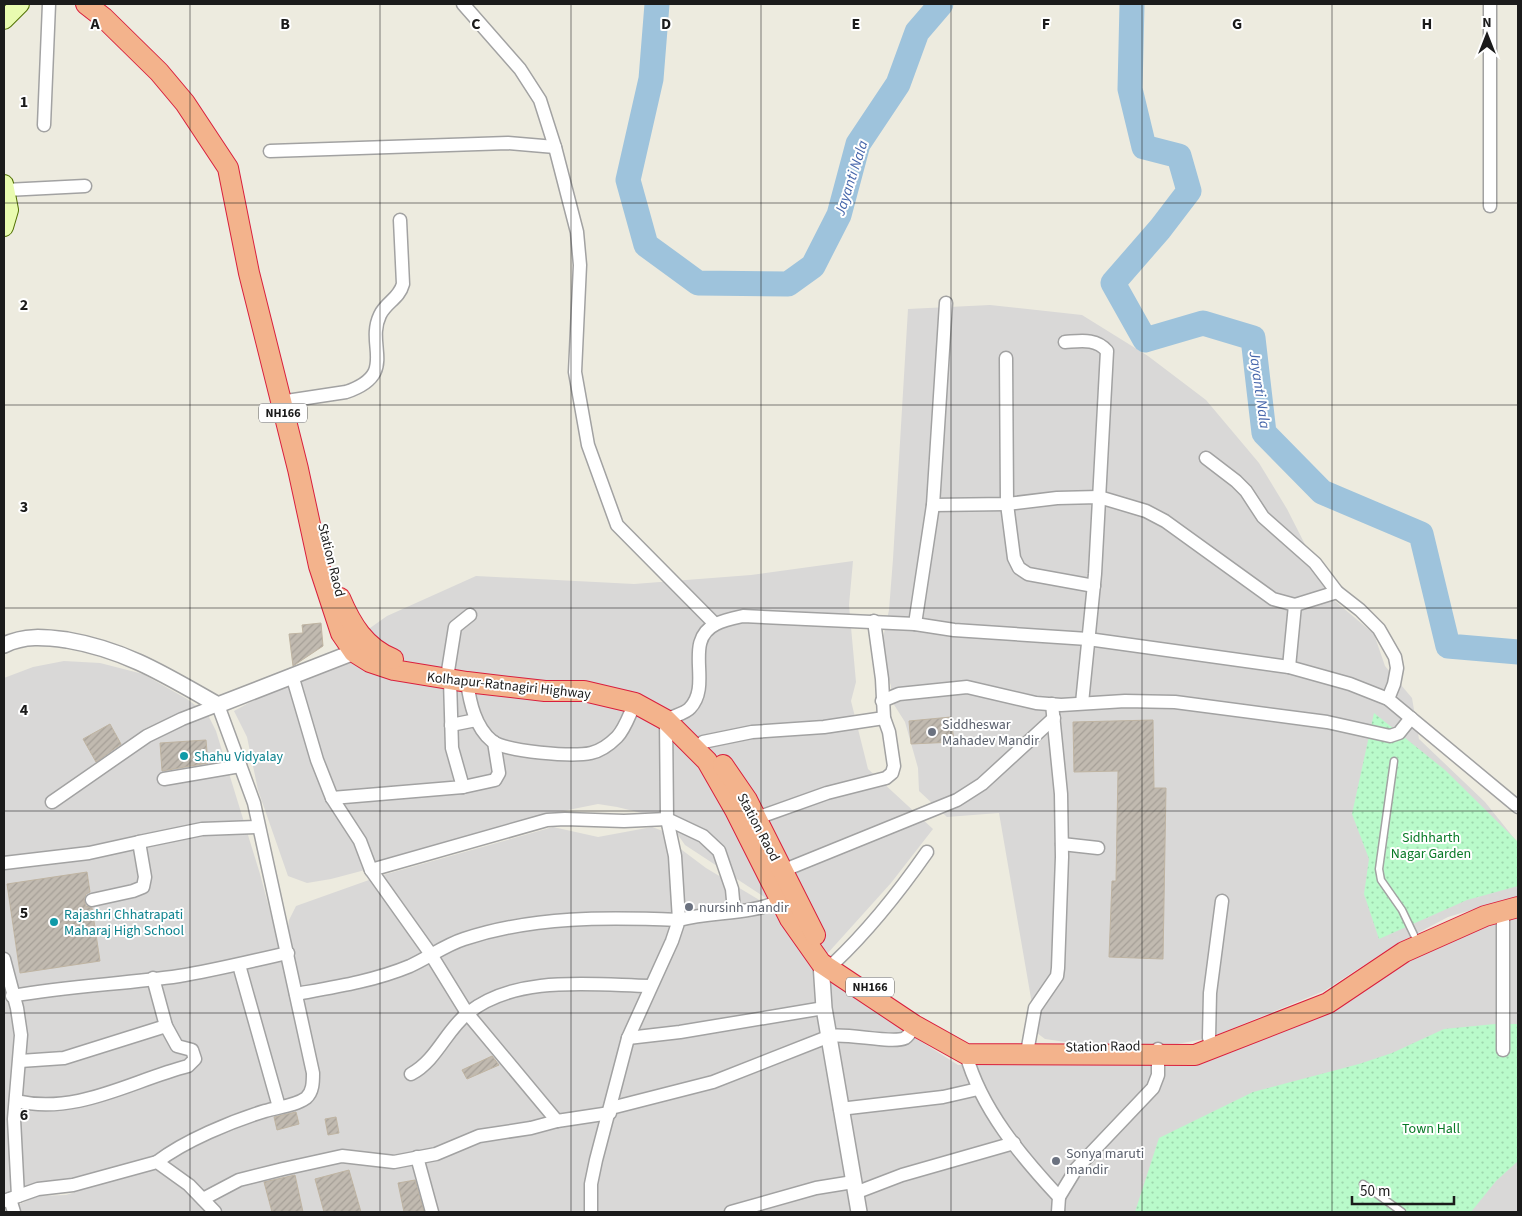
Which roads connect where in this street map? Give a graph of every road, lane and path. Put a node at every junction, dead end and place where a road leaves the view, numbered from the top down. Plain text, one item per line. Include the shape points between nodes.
1 (20, 4) edge
2 (49, 4) edge
3 (86, 4) edge
4 (463, 4) edge
5 (1490, 4) edge
6 (4, 20) edge
7 (44, 125) dead end
8 (555, 147) junction
9 (270, 151) dead end
10 (85, 186) dead end
11 (5, 187) edge
12 (1490, 206) dead end
13 (400, 220) dead end
14 (4, 227) edge
15 (946, 303) dead end
16 (1065, 342) dead end
17 (1006, 358) dead end
18 (286, 401) junction
19 (1206, 458) dead end
20 (1100, 498) junction
21 (1007, 504) junction
22 (934, 505) junction
23 (1094, 586) junction
24 (1337, 592) junction
25 (1295, 605) junction
26 (470, 614) dead end
27 (874, 621) junction
28 (715, 624) junction
29 (915, 624) junction
30 (1088, 638) junction
31 (4, 645) edge
32 (359, 646) junction
33 (1289, 667) junction
34 (292, 676) junction
35 (455, 678) junction
36 (1388, 699) junction
37 (882, 701) junction
38 (635, 703) junction
39 (1082, 703) junction
40 (1052, 704) junction
41 (218, 705) junction
42 (671, 717) junction
43 (884, 718) junction
44 (1054, 718) junction
45 (1411, 718) junction
46 (476, 720) junction
47 (451, 725) junction
48 (494, 742) junction
49 (703, 742) junction
50 (1394, 761) dead end
51 (240, 766) junction
52 (164, 779) dead end
53 (463, 787) junction
54 (332, 798) junction
55 (52, 802) dead end
56 (1518, 807) edge
57 (757, 818) junction
58 (667, 819) junction
59 (258, 827) junction
60 (139, 842) junction
61 (1062, 844) junction
62 (1098, 848) dead end
63 (927, 852) dead end
64 (4, 863) edge
65 (371, 870) junction
66 (782, 871) junction
67 (1518, 896) edge
68 (92, 900) dead end
69 (780, 901) junction
70 (1222, 901) dead end
71 (1511, 909) edge
72 (734, 911) junction
73 (679, 920) junction
74 (1414, 935) junction
75 (288, 953) junction
76 (430, 953) junction
77 (4, 959) edge
78 (827, 962) junction
79 (239, 965) junction
80 (153, 978) junction
81 (650, 986) junction
82 (296, 994) junction
83 (12, 996) junction
84 (824, 1008) junction
85 (468, 1013) junction
86 (914, 1025) junction
87 (166, 1026) junction
88 (830, 1036) junction
89 (628, 1038) junction
90 (1209, 1038) junction
91 (1028, 1047) junction
92 (1159, 1050) junction
93 (1503, 1050) dead end
94 (966, 1054) junction
95 (20, 1061) junction
96 (411, 1074) dead end
97 (978, 1089) junction
98 (16, 1101) junction
99 (279, 1107) junction
100 (840, 1109) junction
101 (610, 1110) junction
102 (557, 1121) junction
103 (1014, 1143) junction
104 (417, 1157) junction
105 (157, 1162) junction
106 (1363, 1184) dead end
107 (854, 1188) junction
108 (1059, 1197) junction
109 (10, 1198) edge
110 (203, 1199) junction
111 (14, 1212) edge
112 (215, 1212) edge
113 (432, 1212) edge
114 (590, 1212) edge
115 (731, 1212) edge
116 (859, 1212) edge
117 (1058, 1212) edge
118 (1402, 1212) edge

1 - 6 main road
2 - 7 street
3 - 18 highway, Station Raod / NH166 via 159,72 185,103 228,168 254,237
4 - 8 street via 520,69 540,100
5 - 12 street
8 - 9 street via 508,143
8 - 28 street via 577,232 580,265 575,372 588,444 617,525
10 - 11 street
11 - 14 main road via 8,210
13 - 18 street via 403,284 400,293 384,307 377,322 379,360 372,376 356,388
15 - 22 street
16 - 20 street via 1093,341 1107,352
17 - 21 street
18 - 32 highway, Station Raod / NH166 via 312,476 338,593
19 - 24 street via 1241,486 1263,517 1315,563
20 - 21 street via 1057,498
20 - 23 street
20 - 25 street via 1146,511 1272,599
21 - 22 street
21 - 23 street via 1014,558 1020,568 1028,574
22 - 29 street
23 - 30 street
24 - 25 street
24 - 36 street via 1379,629 1395,657 1397,668
25 - 33 street
26 - 35 street via 455,627
27 - 28 street via 743,616
27 - 29 street
27 - 37 street
28 - 42 street via 704,635 698,649 698,697 689,710
29 - 30 street via 954,630
30 - 33 street
30 - 39 street
31 - 41 street via 21,638 43,636 96,645 145,664
32 - 34 street
32 - 35 highway, Kolhapur-Ratnagiri Highway / NH166 via 384,668
33 - 36 street via 1350,684
34 - 41 street
34 - 54 street
35 - 38 highway, Kolhapur-Ratnagiri Highway / NH166 via 545,690 584,691
35 - 42 highway, Station Raod / NH166 via 583,681 628,692
35 - 46 street
35 - 47 street
36 - 45 street
37 - 40 street via 906,693 967,687
37 - 43 street
38 - 42 highway, Kolhapur-Ratnagiri Highway / NH166
38 - 48 street via 619,736 591,753 547,753 513,749
39 - 40 street
39 - 45 street via 1175,702 1327,722 1390,736 1399,733
40 - 44 street
41 - 51 street
41 - 55 street via 147,736
42 - 49 highway, Station Raod / NH166 via 691,727
42 - 58 street
42 - 69 highway, Kolhapur-Ratnagiri Highway / NH166 via 707,761
43 - 49 street via 824,727 752,732
43 - 57 street via 894,766 886,778 827,793
44 - 61 street
44 - 66 street via 982,784 957,800
45 - 56 street
46 - 47 street
46 - 48 street
47 - 53 street via 452,748
48 - 53 street via 499,773 495,780
49 - 57 highway, Station Raod / NH166 via 720,761
50 - 74 lane via 1378,868 1381,880 1402,910
51 - 52 street
51 - 59 street via 254,803
53 - 54 street
54 - 65 street via 360,841
57 - 66 highway, Station Raod / NH166
58 - 65 street via 547,820
58 - 72 street via 702,836 719,851 732,889
58 - 73 street via 675,856
59 - 60 street via 202,829
59 - 75 street
60 - 64 street
60 - 68 street via 145,877 143,886
61 - 62 street
61 - 91 street via 1057,976 1035,1008
63 - 78 street via 864,935
65 - 76 street
66 - 78 highway, Station Raod / NH166
67 - 74 highway, Station Raod / NH166 via 1448,917
69 - 72 street via 766,907
69 - 78 highway, Kolhapur-Ratnagiri Highway / NH166 via 792,922
70 - 90 street via 1210,993
71 - 92 highway, Kolhapur-Ratnagiri Highway / NH166 via 1485,916 1404,952 1328,1003 1195,1055
71 - 93 street
72 - 73 street
73 - 76 street via 618,917 519,925 464,939
73 - 81 street
74 - 90 highway, Station Raod / NH166 via 1314,998
75 - 79 street
75 - 82 street
76 - 82 street via 412,965 369,980
76 - 85 street
77 - 83 street
78 - 84 street
78 - 86 highway, Kolhapur-Ratnagiri Highway / NH166
78 - 91 highway, Station Raod / NH166 via 967,1048
79 - 80 street
79 - 99 street
80 - 83 street
80 - 87 street
81 - 85 street via 560,985 526,989 494,998
81 - 89 street
82 - 99 street via 313,1081 307,1097
83 - 95 street via 21,1035
84 - 88 street
84 - 89 street
85 - 96 street via 423,1068
85 - 102 street
86 - 88 street via 909,1035 897,1040 842,1034
86 - 94 highway, Kolhapur-Ratnagiri Highway / NH166
87 - 95 street via 64,1058
87 - 98 street via 176,1046 192,1050 195,1059 188,1066 94,1098 49,1103
88 - 100 street
88 - 101 street via 713,1082
89 - 101 street
90 - 92 highway, Station Raod / NH166 via 1188,1046
91 - 92 highway, Station Raod / NH166
92 - 94 highway, Kolhapur-Ratnagiri Highway / NH166
92 - 108 street via 1158,1075 1153,1088 1076,1169
94 - 97 street
95 - 98 street
97 - 100 street via 943,1097
97 - 103 street
98 - 109 street
99 - 105 street via 179,1146
100 - 107 street
101 - 102 street
101 - 114 street via 592,1184
102 - 104 street via 479,1136 436,1154
103 - 107 street
103 - 108 street
104 - 110 street via 394,1162 342,1156 239,1180
104 - 113 street
105 - 109 street
105 - 110 street
106 - 118 lane
107 - 115 street via 816,1188
107 - 116 street
108 - 117 street
109 - 111 street
110 - 112 street

